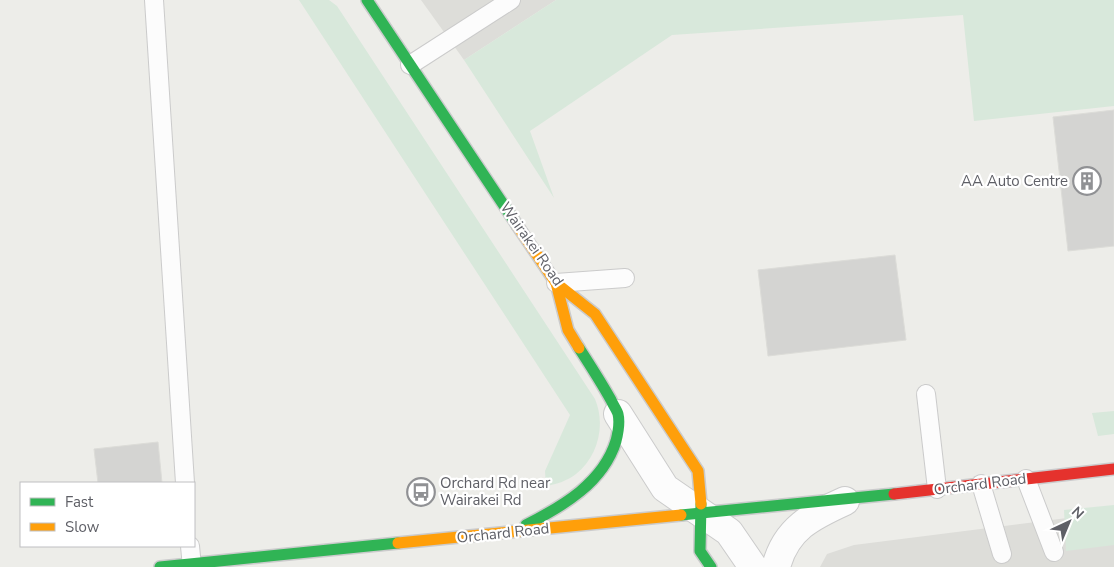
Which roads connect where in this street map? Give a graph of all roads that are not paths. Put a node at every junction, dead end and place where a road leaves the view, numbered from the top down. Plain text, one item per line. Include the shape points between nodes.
1 (154, 0) edge
2 (367, 0) edge
3 (511, 0) edge
4 (410, 65) junction
5 (625, 278) dead end
6 (556, 283) junction
7 (926, 394) dead end
8 (618, 414) junction
9 (1114, 469) edge
10 (1026, 479) junction
11 (185, 482) edge
12 (981, 484) junction
13 (938, 489) junction
14 (847, 500) junction
15 (702, 513) junction
16 (514, 532) junction
17 (190, 547) edge
18 (1054, 552) dead end
19 (1002, 554) dead end
20 (220, 564) edge
21 (192, 565) edge
22 (160, 567) edge
23 (711, 567) edge
24 (752, 567) edge
25 (776, 567) edge

1 - 11 lane
2 - 4 street, Wairakei Road
3 - 4 lane
4 - 6 street, Wairakei Road
5 - 6 lane
6 - 8 street via 568,330
6 - 15 street, Wairakei Road via 595,314 698,471
7 - 13 lane
8 - 15 street via 665,488
8 - 16 street via 618,433 602,469 580,493
9 - 10 street, Orchard Road
10 - 12 street, Orchard Road
10 - 18 lane
12 - 13 street, Orchard Road
12 - 19 lane
13 - 14 street, Orchard Road
14 - 15 street, Orchard Road
14 - 25 street, Orchard Road via 812,517 790,536 779,554
15 - 16 street, Orchard Road
15 - 23 street, Wairakei Road via 700,551
15 - 24 street via 729,532
16 - 20 street, Orchard Road
17 - 21 lane
20 - 21 street, Orchard Road
21 - 22 street, Orchard Road

